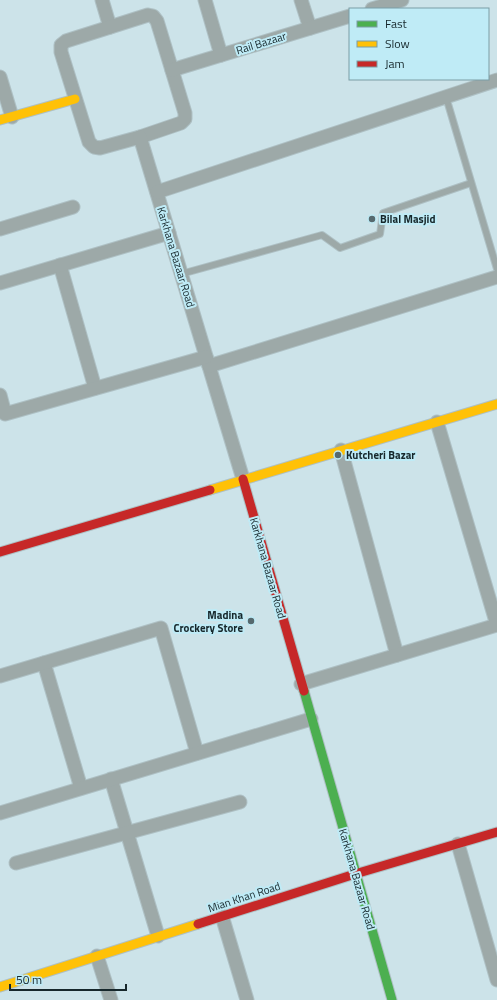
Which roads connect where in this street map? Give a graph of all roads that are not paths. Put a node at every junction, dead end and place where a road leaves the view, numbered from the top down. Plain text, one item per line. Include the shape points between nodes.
1 (102, 0) edge
2 (205, 0) edge
3 (301, 0) edge
4 (398, 1) edge
5 (375, 8) edge
6 (349, 16) edge
7 (110, 27) junction
8 (310, 28) junction
9 (221, 55) junction
10 (172, 70) junction
11 (0, 77) edge
12 (497, 80) edge
13 (446, 97) junction
14 (75, 99) junction
15 (6, 118) edge
16 (140, 137) junction
17 (471, 183) junction
18 (157, 192) junction
19 (73, 207) dead end
20 (0, 229) edge
21 (169, 233) junction
22 (60, 266) junction
23 (497, 269) edge
24 (182, 274) junction
25 (497, 277) edge
26 (0, 283) edge
27 (207, 361) junction
28 (95, 388) junction
29 (0, 395) edge
30 (497, 404) edge
31 (437, 422) junction
32 (341, 450) junction
33 (243, 479) junction
34 (0, 552) edge
35 (497, 625) edge
36 (397, 655) junction
37 (44, 663) junction
38 (0, 676) edge
39 (301, 684) junction
40 (311, 719) junction
41 (197, 753) junction
42 (111, 779) junction
43 (81, 788) junction
44 (240, 802) dead end
45 (0, 813) edge
46 (497, 832) edge
47 (127, 833) junction
48 (458, 844) junction
49 (16, 863) dead end
50 (356, 874) junction
51 (222, 916) junction
52 (158, 936) junction
53 (97, 956) junction
54 (497, 980) edge
55 (0, 987) edge
56 (111, 1000) edge
57 (247, 1000) edge
58 (392, 1000) edge

1 - 7 street
2 - 9 street
3 - 8 street
4 - 5 street
6 - 8 street, Rail Bazaar
7 - 10 street via 148,15 153,16 157,21
7 - 14 street via 66,41 61,45
8 - 9 street, Rail Bazaar
9 - 10 street, Rail Bazaar
10 - 16 street via 185,119 181,123
11 - 15 street
12 - 13 street
13 - 17 lane
13 - 18 street
14 - 15 street
14 - 16 street via 89,142 94,147 100,148
16 - 18 street, Karkhana Bazaar Road
17 - 23 lane
17 - 24 lane via 383,213 380,234 340,248 322,235
18 - 21 street, Karkhana Bazaar Road
19 - 20 street
21 - 22 street
21 - 24 street, Karkhana Bazaar Road
22 - 26 street
22 - 28 street
24 - 27 street, Karkhana Bazaar Road
25 - 27 street
27 - 28 street
27 - 33 street, Karkhana Bazaar Road
28 - 29 street via 5,414
30 - 31 street
31 - 32 street
31 - 35 street
32 - 33 street
32 - 36 street
33 - 34 street
33 - 39 street, Karkhana Bazaar Road
35 - 36 street
36 - 39 street
37 - 38 street
37 - 41 street via 161,628
37 - 43 street
39 - 40 street, Karkhana Bazaar Road
40 - 41 street
40 - 50 street, Karkhana Bazaar Road
41 - 42 street
42 - 43 street
42 - 47 street
43 - 45 street
44 - 47 street
46 - 48 street, Mian Khan Road
47 - 49 street
47 - 52 street
48 - 50 street, Mian Khan Road
48 - 54 street
50 - 51 street, Mian Khan Road
50 - 58 street, Karkhana Bazaar Road
51 - 52 street, Mian Khan Road
51 - 57 street
52 - 53 street, Mian Khan Road
53 - 55 street, Mian Khan Road
53 - 56 street

